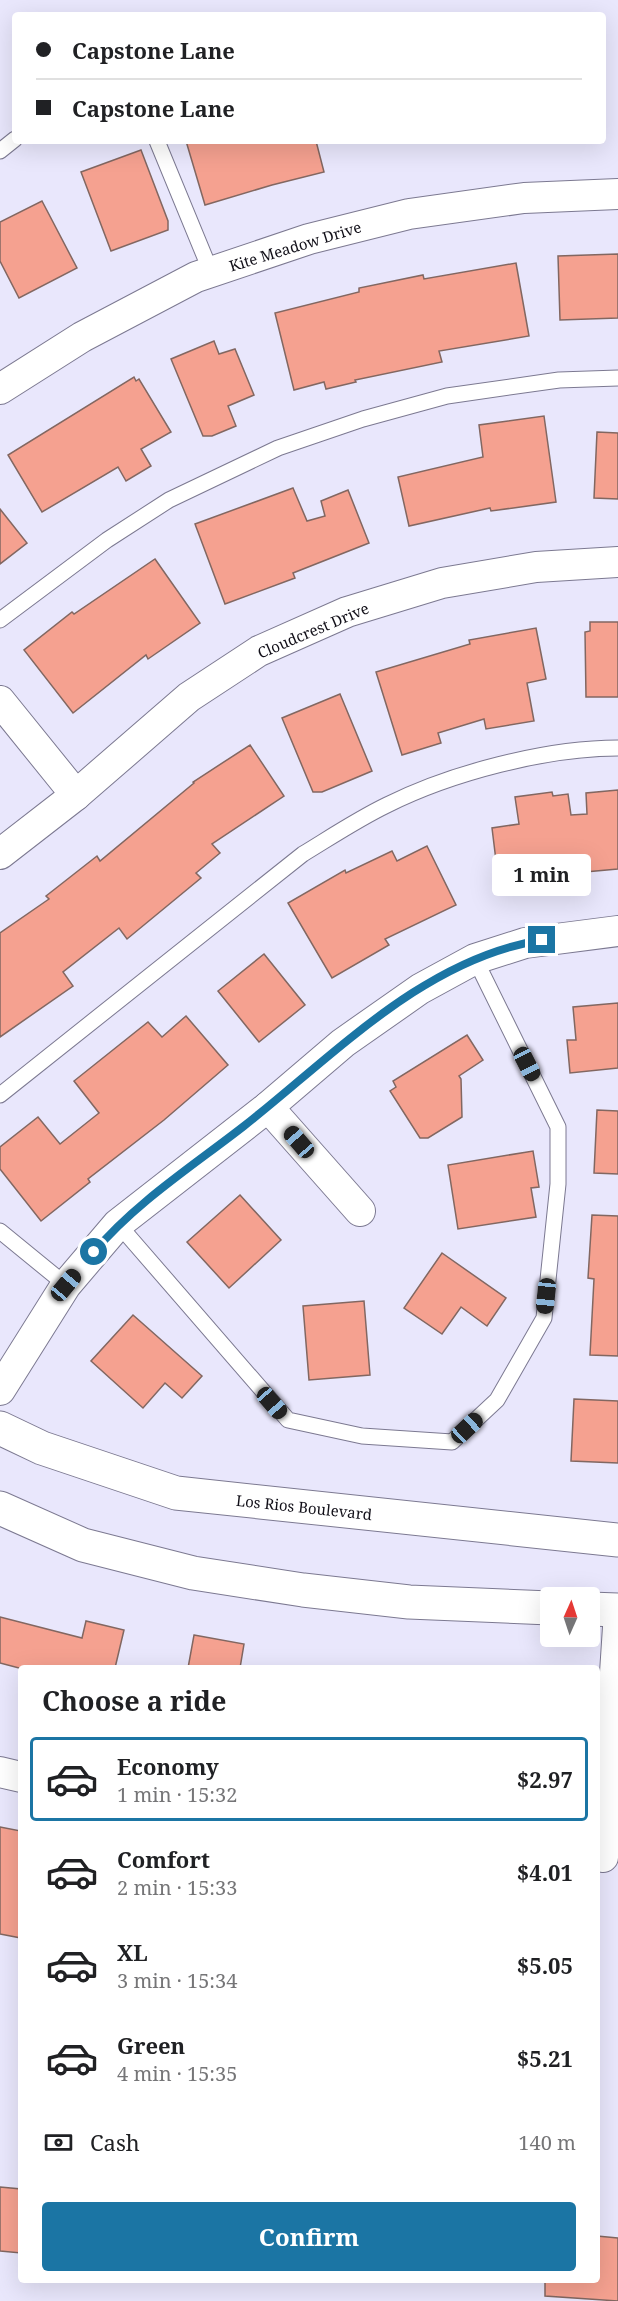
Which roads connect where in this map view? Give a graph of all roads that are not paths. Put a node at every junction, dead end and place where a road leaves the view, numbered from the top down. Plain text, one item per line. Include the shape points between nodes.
1 (12, 141) edge
2 (157, 144) edge
3 (0, 151) edge
4 (618, 194) edge
5 (212, 272) junction
6 (618, 378) edge
7 (0, 389) edge
8 (618, 562) edge
9 (0, 620) edge
10 (0, 701) edge
11 (618, 748) edge
12 (76, 795) junction
13 (0, 854) edge
14 (618, 931) edge
15 (475, 959) junction
16 (0, 1095) edge
17 (268, 1107) junction
18 (360, 1211) dead end
19 (118, 1224) junction
20 (0, 1230) edge
21 (66, 1285) junction
22 (0, 1390) edge
23 (0, 1428) edge
24 (0, 1508) edge
25 (618, 1540) edge
26 (540, 1608) edge
27 (600, 1609) edge
28 (618, 1610) edge
29 (618, 1627) edge
30 (0, 1772) edge
31 (18, 1776) edge
32 (606, 1857) edge

1 - 3 lane
2 - 5 lane
4 - 5 street, Kite Meadow Drive via 524,198 409,214 309,239
5 - 7 street, Kite Meadow Drive via 82,337
6 - 9 lane via 559,380 447,396 278,448 169,501 107,540
8 - 12 street, Cloudcrest Drive via 536,567 442,583 347,612 260,651 189,697
10 - 12 street
11 - 16 lane via 530,758 457,777 388,804 348,826 303,854
12 - 13 street, Cloudcrest Drive
14 - 15 street via 525,943
15 - 17 street via 420,989 343,1043
15 - 19 lane via 558,1127 558,1184 544,1318 497,1400 452,1442 362,1436 288,1420
17 - 18 street
17 - 19 street
19 - 21 street
20 - 21 lane
21 - 22 street
23 - 25 main road, Los Rios Boulevard via 42,1448 176,1493
24 - 26 main road via 83,1545 193,1573 409,1602
27 - 28 main road
29 - 32 street
30 - 31 street

